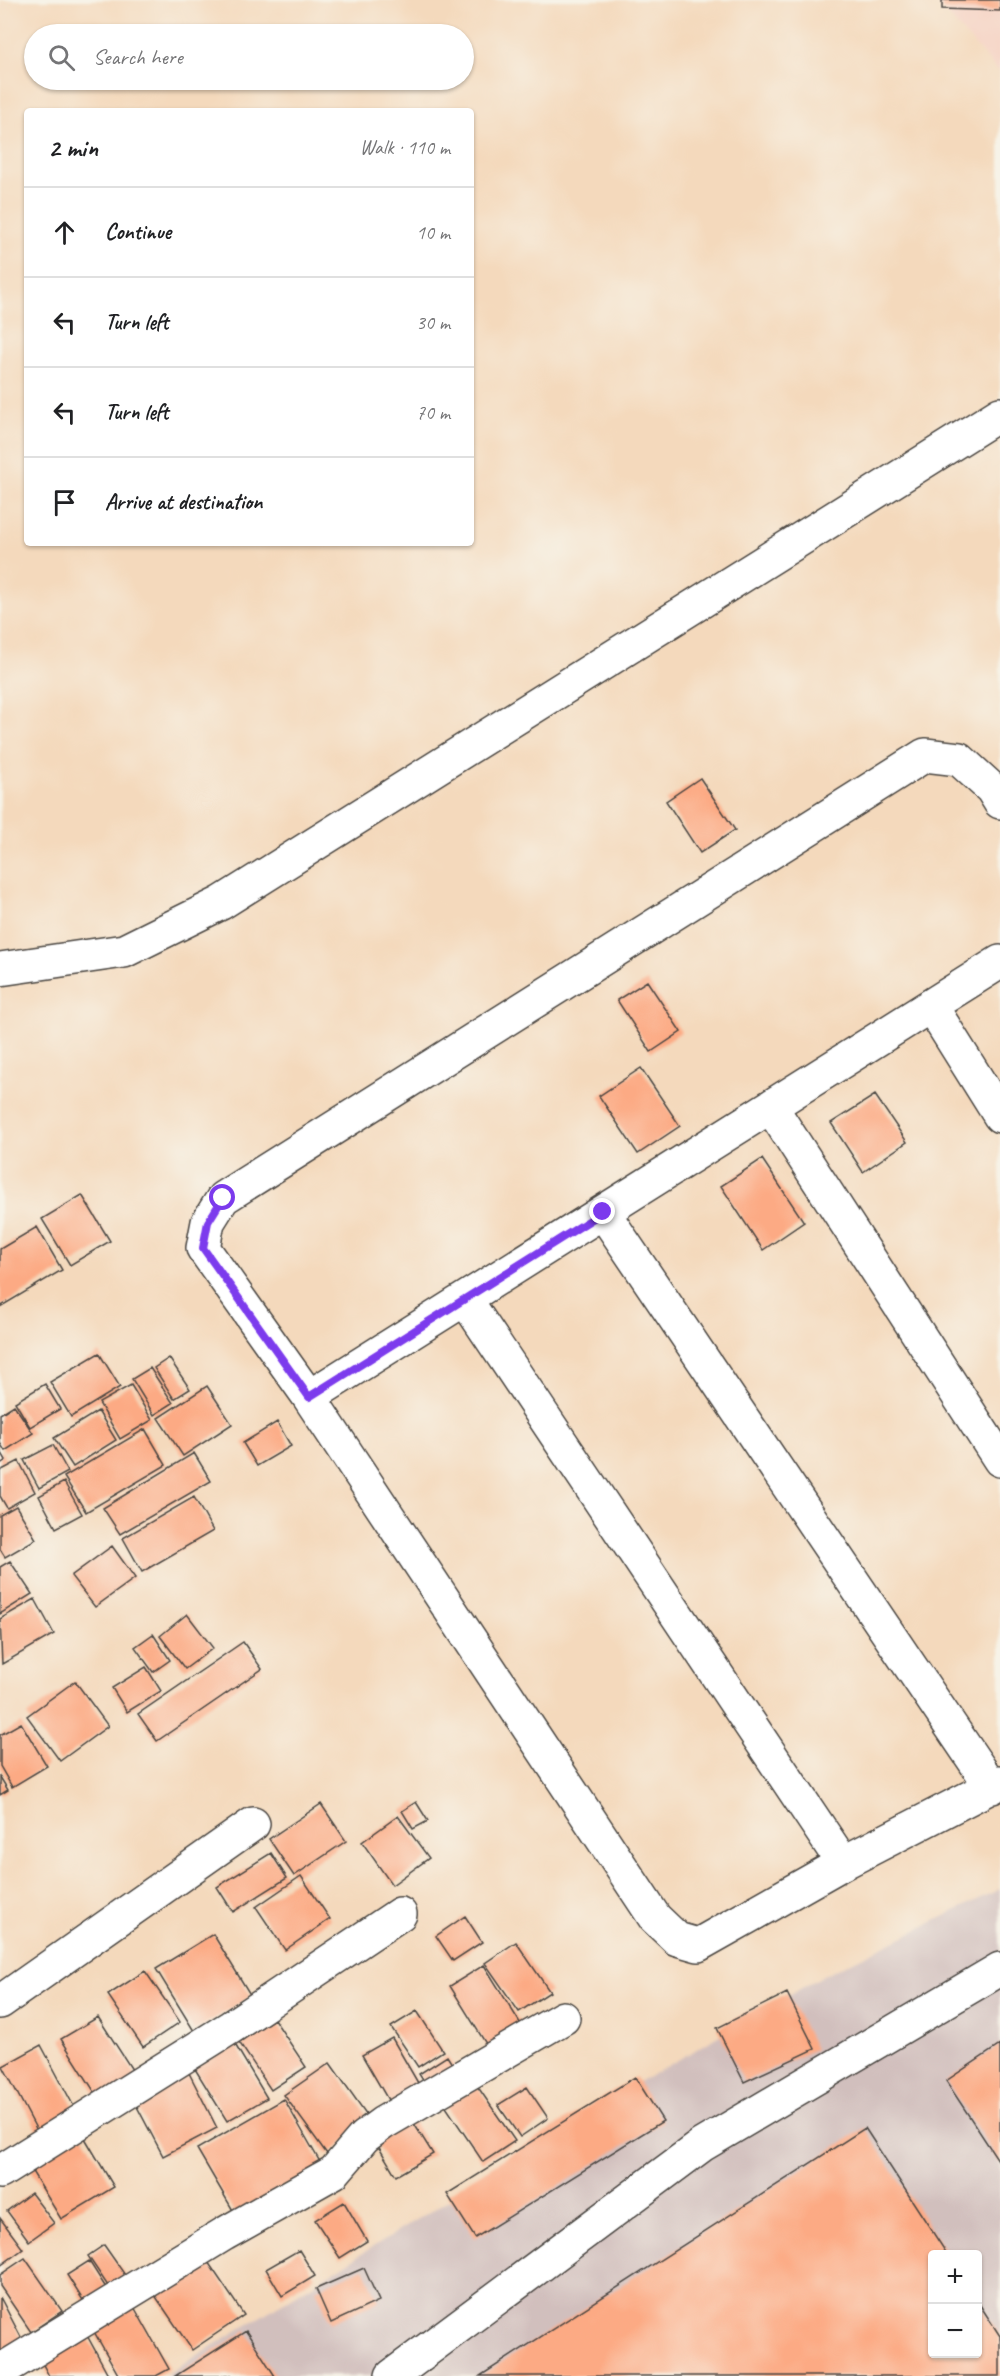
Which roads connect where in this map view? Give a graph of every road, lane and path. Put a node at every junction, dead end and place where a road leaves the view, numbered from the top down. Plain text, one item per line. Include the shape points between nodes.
1 (1000, 414) edge
2 (1000, 802) edge
3 (1000, 962) edge
4 (0, 969) edge
5 (931, 1006) junction
6 (771, 1107) junction
7 (1000, 1116) edge
8 (603, 1212) junction
9 (465, 1299) junction
10 (309, 1397) junction
11 (1000, 1460) edge
12 (996, 1785) edge
13 (253, 1824) dead end
14 (843, 1863) junction
15 (400, 1914) dead end
16 (1000, 1969) edge
17 (0, 2002) edge
18 (563, 2018) dead end
19 (0, 2172) edge
20 (0, 2371) edge
21 (392, 2376) edge

1 - 4 street via 221,903 124,951
2 - 10 street via 992,789 959,759 925,755 223,1198 208,1222 203,1248
3 - 5 street
5 - 6 street
5 - 7 street
6 - 8 street
6 - 11 street
8 - 9 street
8 - 12 street
9 - 10 street
9 - 14 street
10 - 14 street via 656,1918 677,1939 698,1944
12 - 14 street
13 - 17 street
15 - 19 street
16 - 21 street via 702,2145
18 - 20 street via 383,2123 364,2137 334,2172 224,2234

